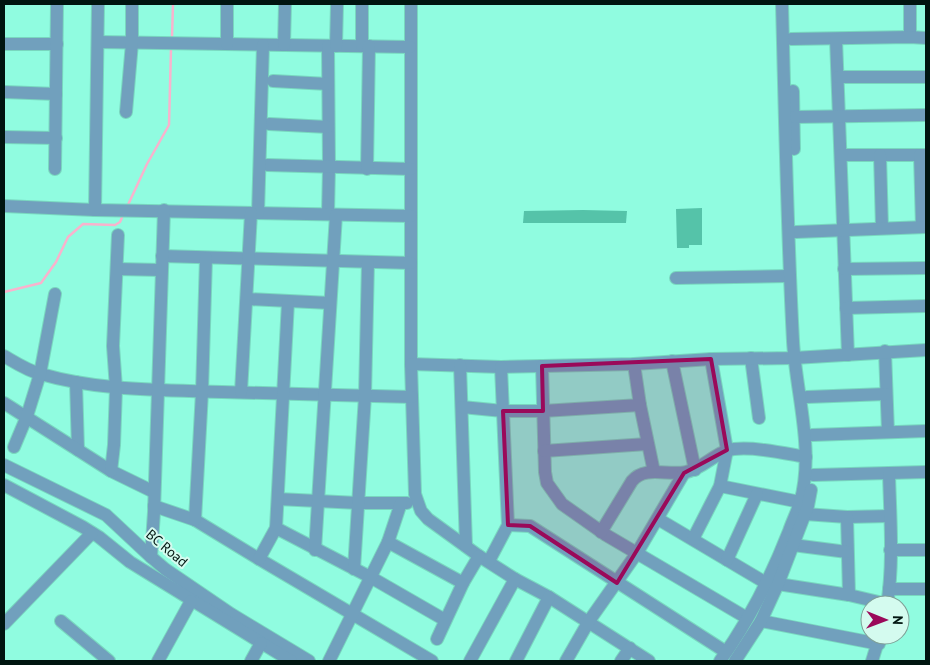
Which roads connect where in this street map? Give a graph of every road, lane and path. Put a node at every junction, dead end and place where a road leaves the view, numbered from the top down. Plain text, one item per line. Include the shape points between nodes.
1 (58, 4) edge
2 (98, 4) edge
3 (132, 4) edge
4 (227, 4) edge
5 (285, 4) edge
6 (337, 4) edge
7 (362, 4) edge
8 (411, 4) edge
9 (782, 4) edge
10 (790, 4) edge
11 (910, 4) edge
12 (910, 37) junction
13 (926, 38) edge
14 (791, 39) junction
15 (836, 39) junction
16 (98, 42) junction
17 (132, 43) junction
18 (4, 44) edge
19 (57, 44) junction
20 (227, 44) junction
21 (263, 45) junction
22 (284, 45) junction
23 (332, 46) junction
24 (366, 46) junction
25 (410, 47) junction
26 (838, 77) junction
27 (926, 77) edge
28 (273, 81) dead end
29 (328, 84) junction
30 (4, 92) edge
31 (56, 94) junction
32 (126, 112) dead end
33 (926, 116) edge
34 (794, 117) junction
35 (838, 117) junction
36 (269, 124) dead end
37 (328, 127) junction
38 (4, 137) edge
39 (56, 138) junction
40 (841, 155) junction
41 (880, 155) junction
42 (923, 155) edge
43 (267, 164) dead end
44 (330, 167) junction
45 (55, 169) dead end
46 (367, 169) junction
47 (411, 169) junction
48 (4, 206) edge
49 (95, 210) junction
50 (164, 210) junction
51 (255, 213) junction
52 (332, 215) junction
53 (411, 216) junction
54 (924, 227) edge
55 (882, 228) junction
56 (843, 230) junction
57 (796, 232) junction
58 (118, 235) dead end
59 (162, 256) junction
60 (206, 258) junction
61 (249, 260) junction
62 (332, 262) junction
63 (368, 262) junction
64 (411, 263) junction
65 (926, 268) edge
66 (117, 269) junction
67 (844, 269) junction
68 (161, 270) junction
69 (789, 276) junction
70 (676, 278) dead end
71 (55, 294) dead end
72 (247, 299) junction
73 (288, 302) junction
74 (330, 303) junction
75 (926, 306) edge
76 (846, 308) junction
77 (926, 350) edge
78 (885, 352) junction
79 (848, 355) junction
80 (4, 356) edge
81 (751, 358) junction
82 (798, 358) junction
83 (711, 359) junction
84 (672, 361) junction
85 (411, 364) junction
86 (634, 364) junction
87 (460, 365) junction
88 (501, 366) junction
89 (542, 366) junction
90 (40, 374) junction
91 (76, 382) junction
92 (116, 388) junction
93 (158, 390) junction
94 (202, 392) junction
95 (241, 392) junction
96 (886, 394) junction
97 (282, 395) junction
98 (325, 395) junction
99 (366, 396) junction
100 (412, 397) junction
101 (807, 397) junction
102 (4, 403) edge
103 (640, 405) junction
104 (462, 407) junction
105 (503, 411) junction
106 (543, 411) junction
107 (27, 416) junction
108 (759, 418) dead end
109 (926, 431) edge
110 (888, 432) junction
111 (812, 435) junction
112 (647, 444) junction
113 (14, 446) dead end
114 (78, 450) junction
115 (544, 450) junction
116 (727, 450) junction
117 (806, 457) junction
118 (4, 465) edge
119 (111, 471) junction
120 (690, 471) junction
121 (654, 472) junction
122 (926, 472) edge
123 (889, 473) junction
124 (813, 475) junction
125 (4, 485) edge
126 (720, 486) junction
127 (154, 492) junction
128 (757, 494) junction
129 (278, 499) junction
130 (318, 500) junction
131 (417, 502) junction
132 (358, 503) junction
133 (401, 503) junction
134 (154, 506) junction
135 (95, 508) junction
136 (802, 508) junction
137 (890, 516) junction
138 (847, 517) junction
139 (110, 518) junction
140 (658, 519) junction
141 (195, 520) junction
142 (508, 525) junction
143 (276, 528) junction
144 (91, 532) junction
145 (601, 532) junction
146 (694, 539) junction
147 (388, 542) junction
148 (466, 546) junction
149 (793, 546) junction
150 (316, 550) junction
151 (890, 550) junction
152 (926, 550) edge
153 (847, 552) junction
154 (637, 553) junction
155 (151, 557) junction
156 (484, 558) junction
157 (259, 559) junction
158 (727, 560) junction
159 (354, 569) junction
160 (372, 578) junction
161 (515, 579) junction
162 (463, 583) junction
163 (617, 583) junction
164 (772, 584) junction
165 (889, 589) junction
166 (926, 589) edge
167 (849, 595) junction
168 (888, 595) edge
169 (550, 597) junction
170 (860, 598) edge
171 (191, 600) junction
172 (353, 615) junction
173 (747, 618) junction
174 (445, 620) junction
175 (61, 621) dead end
176 (761, 621) junction
177 (589, 622) junction
178 (4, 624) edge
179 (860, 636) edge
180 (437, 639) dead end
181 (260, 643) junction
182 (877, 645) edge
183 (630, 648) junction
184 (732, 659) edge
185 (109, 661) edge
186 (158, 661) edge
187 (251, 661) edge
188 (291, 661) edge
189 (309, 661) edge
190 (329, 661) edge
191 (432, 661) edge
192 (470, 661) edge
193 (516, 661) edge
194 (566, 661) edge
195 (621, 661) edge
196 (650, 661) edge
197 (872, 661) edge

1 - 19 street
2 - 16 street
3 - 17 street
4 - 20 street
5 - 22 street
6 - 23 street
7 - 24 street
8 - 25 street
9 - 69 street
10 - 14 street
11 - 12 street
12 - 13 street
12 - 15 street
14 - 15 street
14 - 34 street
15 - 26 street
16 - 17 street
16 - 49 street
17 - 20 street
17 - 32 street
18 - 19 street
19 - 31 street
20 - 21 street
21 - 22 street
21 - 51 street
22 - 23 street
23 - 24 street
23 - 29 street
24 - 25 street
24 - 46 street
25 - 47 street
26 - 27 street
26 - 35 street
28 - 29 street
29 - 37 street
30 - 31 street
31 - 39 street
33 - 35 street
34 - 35 street
34 - 57 street
35 - 40 street
36 - 37 street
37 - 44 street
38 - 39 street
39 - 45 street
40 - 41 street
40 - 56 street
41 - 42 street
41 - 55 street
42 - 54 street
43 - 44 street
44 - 46 street
44 - 52 street
46 - 47 street
47 - 53 street
48 - 49 street
49 - 50 street
50 - 51 street
50 - 59 street
51 - 52 street
51 - 61 street
52 - 53 street
52 - 62 street
53 - 64 street
54 - 55 street
55 - 56 street
56 - 57 street
56 - 67 street
57 - 82 street
58 - 66 street
59 - 60 street
59 - 68 street
60 - 61 street
60 - 94 street
61 - 62 street
61 - 72 street
62 - 63 street
62 - 74 street
63 - 64 street
63 - 99 street
64 - 85 street
65 - 67 street
66 - 68 street
66 - 92 street via 113,346
67 - 76 street
68 - 93 street
69 - 70 street
69 - 82 street
71 - 90 street
72 - 73 street
72 - 95 street
73 - 74 street
73 - 97 street
74 - 98 street
75 - 76 street
76 - 79 street
77 - 78 street
78 - 79 street
78 - 96 street
79 - 82 street
80 - 90 street
81 - 82 street
81 - 83 street
81 - 108 street
82 - 101 street
82 - 117 street
83 - 84 street
83 - 116 street
84 - 86 street
84 - 120 street
85 - 87 street
85 - 100 street
86 - 89 street
86 - 103 street
87 - 88 street
87 - 104 street
88 - 89 street
88 - 105 street
89 - 106 street
90 - 91 street
90 - 107 street
91 - 92 street
91 - 114 street
92 - 93 street
92 - 119 street
93 - 94 street
93 - 127 street
94 - 95 street
94 - 141 street
95 - 97 street
96 - 101 street
96 - 110 street
97 - 98 street
97 - 129 street
98 - 99 street
98 - 130 street
99 - 100 street
99 - 132 street
100 - 131 street
101 - 111 street
102 - 107 street
103 - 106 street
103 - 112 street
104 - 105 street
104 - 148 street
105 - 106 street
105 - 142 street
106 - 115 street
107 - 113 street
107 - 114 street
109 - 110 street
110 - 111 street
111 - 124 street
112 - 115 street
112 - 121 street
114 - 119 street
115 - 145 street via 547,483 553,493 562,504
116 - 117 street via 742,448
116 - 120 street
116 - 126 street
117 - 136 street
118 - 135 street, BC Road
119 - 127 street
120 - 121 street
120 - 140 street
121 - 145 street via 637,475
122 - 123 street
123 - 124 street
123 - 137 street
124 - 136 street via 808,506
125 - 144 street
126 - 128 street
126 - 146 street
127 - 134 street
128 - 136 street
128 - 158 street
129 - 130 street
129 - 143 street
130 - 132 street
130 - 150 street
131 - 133 street
131 - 148 street via 428,519
132 - 133 street
132 - 159 street
133 - 147 street
134 - 141 street
134 - 155 street
135 - 139 street, BC Road
135 - 144 street via 88,515
136 - 138 street
136 - 149 street
136 - 164 street via 784,544
137 - 138 street
137 - 151 street
138 - 153 street
139 - 144 street via 107,528
139 - 155 street, BC Road
140 - 146 street
140 - 154 street
141 - 157 street
142 - 156 street
142 - 163 street via 530,526
143 - 150 street
143 - 157 street
144 - 171 street via 130,562
144 - 178 street
145 - 154 street
146 - 158 street
147 - 160 street
147 - 162 street
148 - 156 street
149 - 153 street
149 - 164 street
150 - 159 street
151 - 152 street
151 - 165 street
153 - 167 street
154 - 163 street
154 - 173 street
155 - 189 street, BC Road via 232,614
156 - 161 street
156 - 162 street
157 - 172 street
158 - 164 street
159 - 160 street
160 - 172 street
160 - 174 street
161 - 169 street
161 - 192 street
162 - 174 street
163 - 177 street
163 - 184 street
164 - 167 street
164 - 173 street
164 - 176 street
165 - 166 street
165 - 168 street
167 - 170 street
169 - 177 street
169 - 193 street
171 - 181 street
171 - 186 street
172 - 190 street
172 - 191 street
173 - 184 street
174 - 180 street
175 - 185 street
176 - 179 street
176 - 184 street
177 - 183 street
177 - 194 street
181 - 187 street
181 - 188 street
182 - 197 street
183 - 195 street
183 - 196 street

